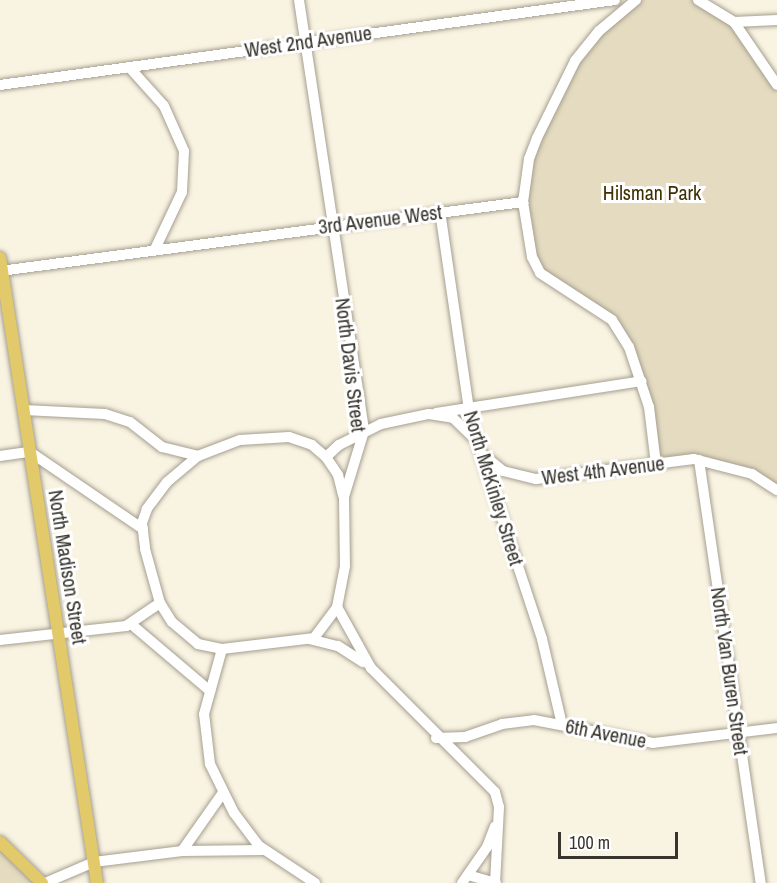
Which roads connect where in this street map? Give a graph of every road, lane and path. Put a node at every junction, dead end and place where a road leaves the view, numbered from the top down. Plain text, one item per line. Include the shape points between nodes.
1 (299, 0) edge
2 (615, 0) edge
3 (636, 0) edge
4 (698, 0) edge
5 (777, 20) edge
6 (734, 21) junction
7 (305, 41) junction
8 (129, 67) junction
9 (0, 85) edge
10 (777, 85) edge
11 (523, 202) junction
12 (440, 211) junction
13 (332, 225) junction
14 (155, 249) junction
15 (0, 258) edge
16 (1, 271) edge
17 (642, 381) junction
18 (468, 407) junction
19 (24, 410) junction
20 (436, 413) junction
21 (364, 431) junction
22 (476, 440) junction
23 (479, 451) junction
24 (30, 452) junction
25 (0, 456) edge
26 (198, 456) junction
27 (326, 457) junction
28 (699, 460) junction
29 (656, 464) junction
30 (777, 490) edge
31 (344, 497) junction
32 (143, 529) junction
33 (160, 603) junction
34 (337, 607) junction
35 (131, 624) junction
36 (58, 632) junction
37 (309, 639) junction
38 (0, 640) edge
39 (222, 649) junction
40 (371, 668) junction
41 (210, 691) junction
42 (562, 725) junction
43 (777, 728) edge
44 (740, 734) junction
45 (436, 738) junction
46 (222, 794) junction
47 (499, 815) junction
48 (0, 842) edge
49 (264, 850) junction
50 (182, 851) junction
51 (94, 862) junction
52 (298, 879) edge
53 (465, 879) edge
54 (43, 883) edge
55 (97, 883) edge
56 (315, 883) edge
57 (496, 883) edge
58 (761, 883) edge

1 - 7 street, North Davis Street
2 - 7 street, West 2nd Avenue
3 - 11 street via 599,31 574,61 533,149
4 - 6 street
5 - 6 street
6 - 10 street
7 - 8 street, West 2nd Avenue
7 - 13 street, North Davis Street
8 - 9 street, West 2nd Avenue
8 - 14 street via 164,106 184,152 182,192
11 - 12 street, 3rd Avenue West
11 - 17 street via 537,269 549,281 612,320 629,347
12 - 13 street, 3rd Avenue West
12 - 18 street, North McKinley Street
13 - 14 street, 3rd Avenue West
13 - 21 street, North Davis Street
14 - 16 street, 3rd Avenue West
15 - 16 main road, North Madison Street
16 - 19 main road, North Madison Street
17 - 18 street
17 - 29 street
18 - 20 street
18 - 22 street, North McKinley Street
19 - 24 main road, North Madison Street
19 - 26 street via 105,414 130,422 162,447
20 - 21 street via 394,419
20 - 22 street via 453,418
21 - 27 street via 339,444
21 - 31 street, North Davis Street
22 - 23 street, North McKinley Street
23 - 29 street, West 4th Avenue via 503,471 527,478
23 - 42 street, North McKinley Street via 542,639
24 - 25 street
24 - 32 street
24 - 36 main road, North Madison Street
26 - 27 street via 224,444 275,436 302,441
26 - 32 street via 157,494 147,509
27 - 31 street via 338,475
28 - 29 street, West 4th Avenue
28 - 30 street via 752,474
28 - 44 street, North Van Buren Street
31 - 34 street, North Davis Street via 345,566
32 - 33 street
33 - 35 street
33 - 39 street via 172,622 198,644
34 - 37 street via 327,623
34 - 40 street
35 - 36 street
35 - 41 street
36 - 38 street
36 - 51 main road, North Madison Street
37 - 39 street
37 - 40 street via 338,646
39 - 41 street
40 - 45 street
41 - 46 street via 204,714 206,748
42 - 44 street, 6th Avenue via 653,742
42 - 45 street, 6th Avenue via 516,722 465,737
43 - 44 street, 6th Avenue
44 - 58 street, North Van Buren Street
45 - 47 street via 488,781 498,799
46 - 49 street via 250,837
46 - 50 street
47 - 53 street via 487,847
47 - 57 street
48 - 54 main road
49 - 50 street
49 - 52 street
50 - 51 street
51 - 54 street
51 - 55 main road, North Madison Street
52 - 56 street
53 - 57 street

